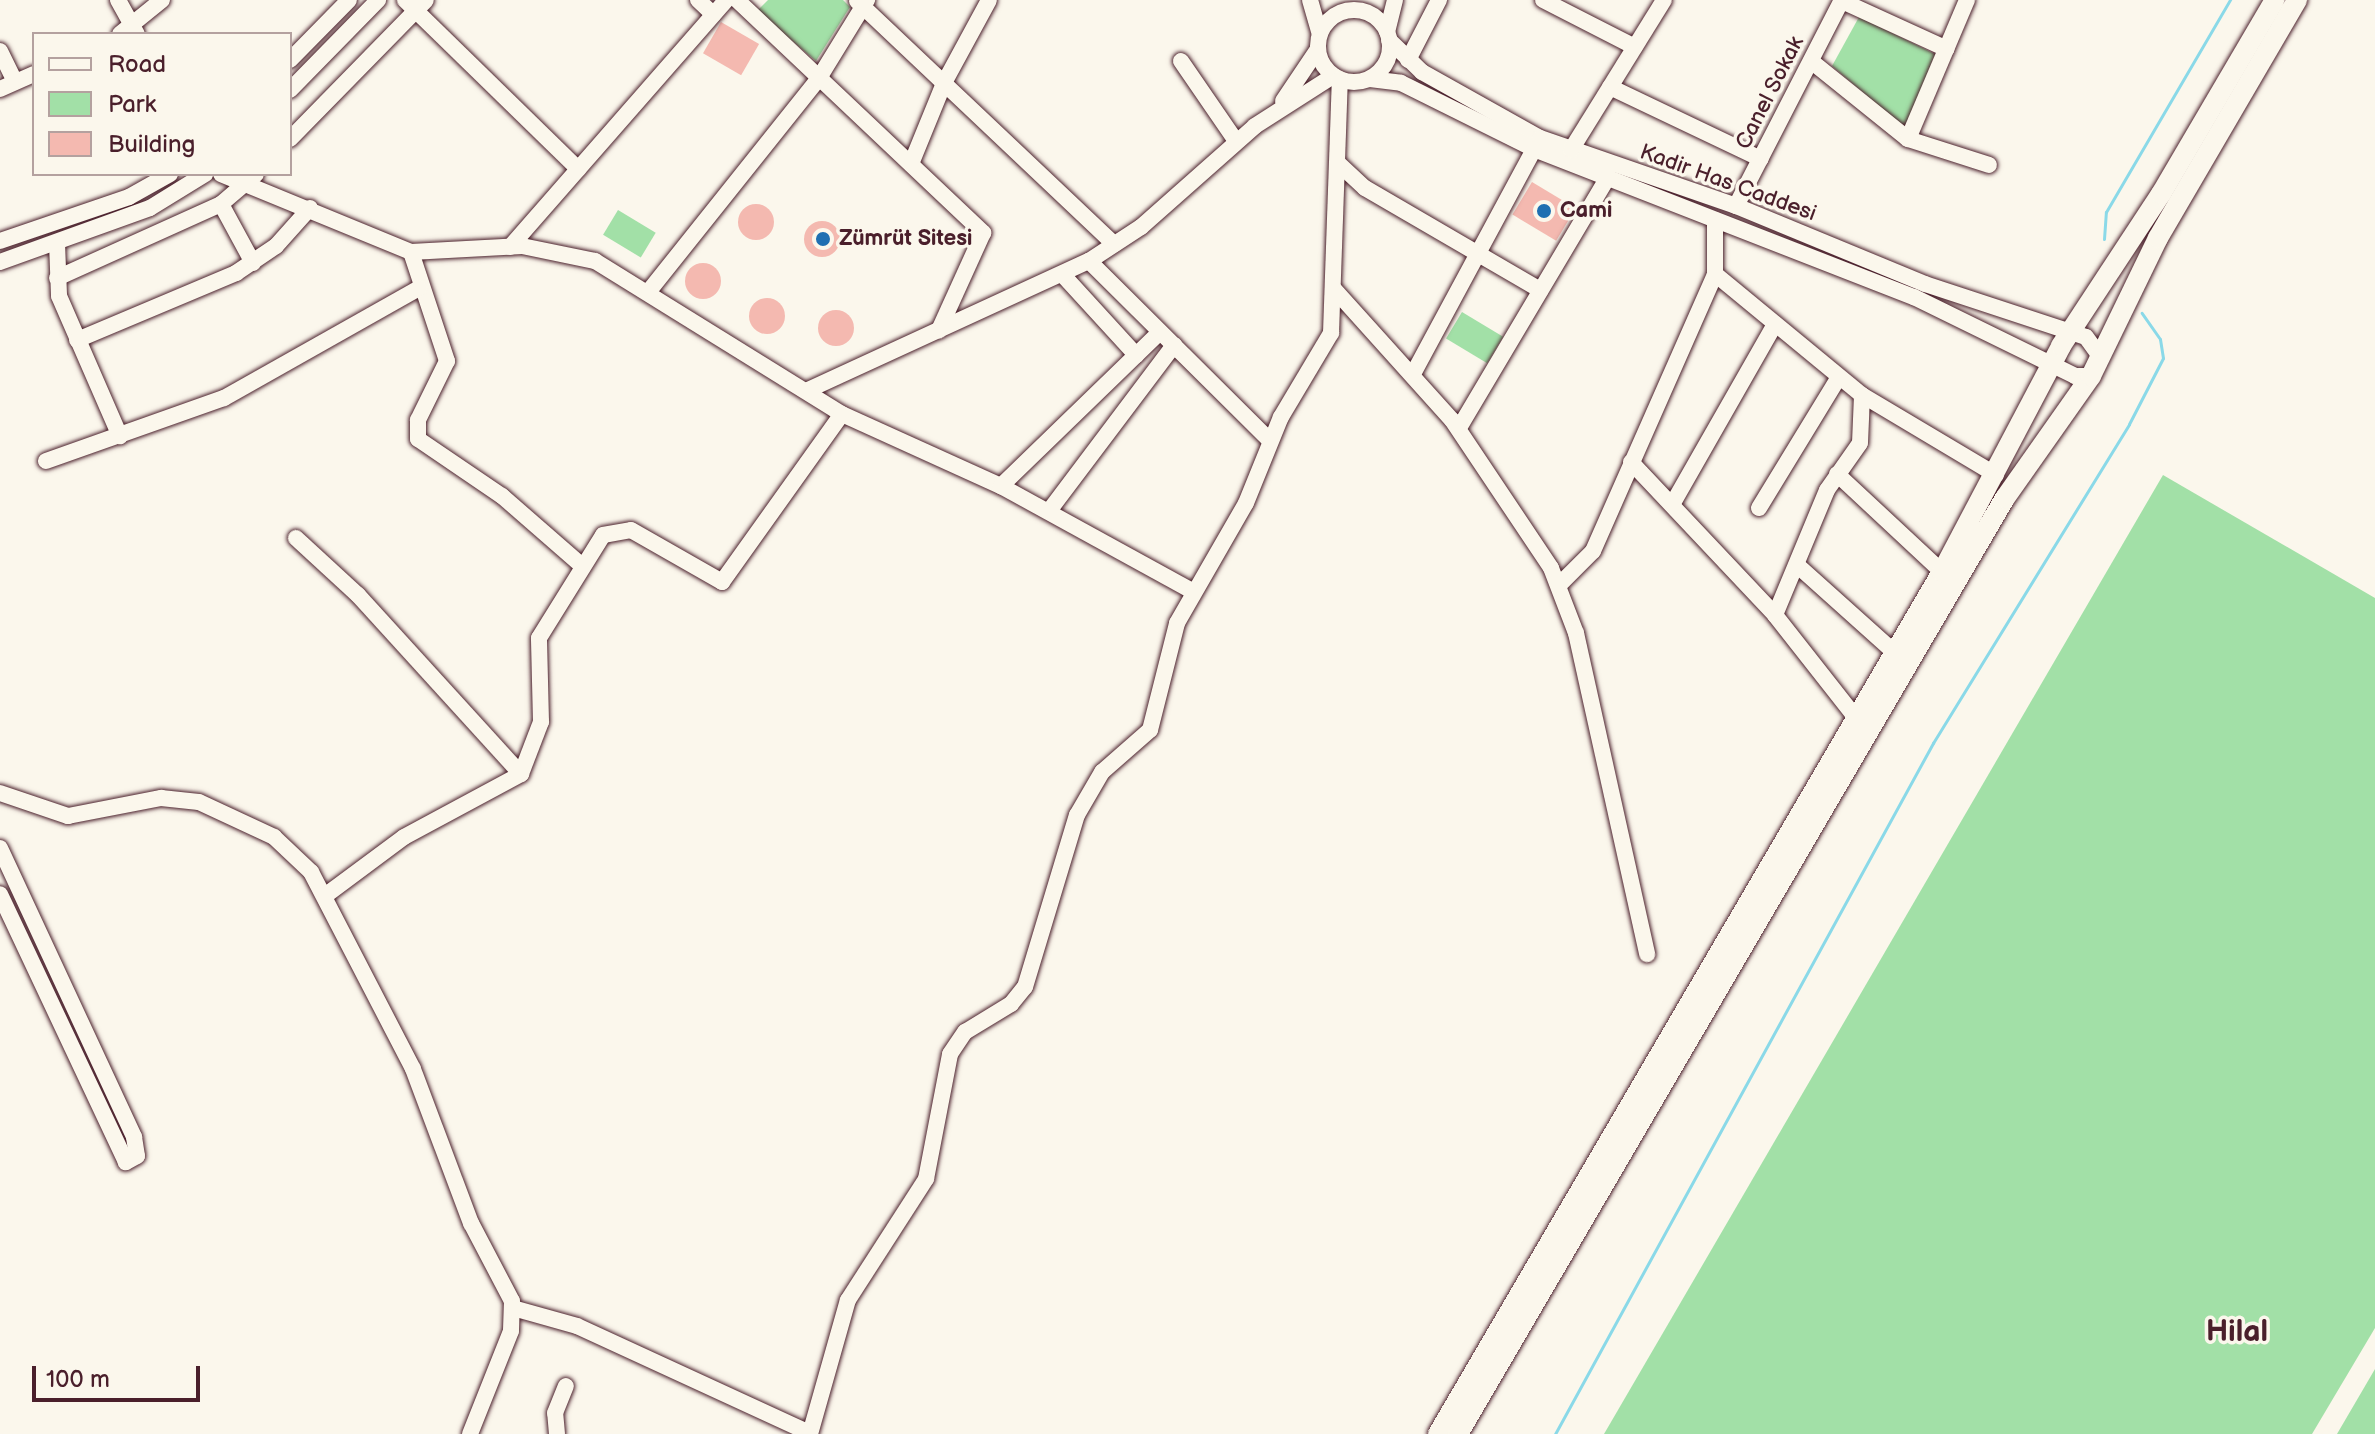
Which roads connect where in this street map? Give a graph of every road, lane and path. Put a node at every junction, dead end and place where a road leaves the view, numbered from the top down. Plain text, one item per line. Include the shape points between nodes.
1 (118, 0) edge
2 (162, 0) edge
3 (349, 0) edge
4 (378, 0) edge
5 (698, 0) edge
6 (989, 0) edge
7 (1310, 0) edge
8 (1395, 0) edge
9 (1439, 0) edge
10 (1543, 0) edge
11 (1664, 0) edge
12 (1842, 0) edge
13 (1967, 0) edge
14 (2275, 0) edge
15 (2297, 0) edge
16 (737, 1) edge
17 (862, 2) edge
18 (415, 4) edge
19 (1353, 5) edge
20 (713, 14) junction
21 (130, 32) edge
22 (1388, 36) junction
23 (1319, 42) junction
24 (1635, 47) junction
25 (1947, 49) junction
26 (0, 51) edge
27 (292, 58) edge
28 (1408, 60) junction
29 (1181, 61) dead end
30 (1811, 61) junction
31 (32, 75) edge
32 (819, 78) junction
33 (1336, 78) junction
34 (1370, 79) junction
35 (944, 83) junction
36 (8, 86) edge
37 (1610, 87) junction
38 (292, 88) edge
39 (1274, 111) junction
40 (292, 137) edge
41 (1908, 139) junction
42 (1236, 141) junction
43 (1534, 149) junction
44 (1571, 150) junction
45 (1761, 159) junction
46 (1338, 163) junction
47 (911, 164) junction
48 (1989, 165) dead end
49 (578, 169) junction
50 (166, 176) edge
51 (202, 176) edge
52 (224, 176) edge
53 (254, 176) edge
54 (1608, 177) junction
55 (243, 188) junction
56 (221, 204) junction
57 (1736, 206) junction
58 (310, 208) junction
59 (1715, 220) junction
60 (0, 241) edge
61 (57, 243) junction
62 (1114, 244) junction
63 (510, 247) junction
64 (411, 252) junction
65 (1480, 253) junction
66 (1089, 261) junction
67 (0, 262) edge
68 (253, 263) junction
69 (1062, 274) junction
70 (1715, 274) junction
71 (57, 278) junction
72 (419, 288) junction
73 (1334, 289) junction
74 (1540, 290) junction
75 (649, 291) junction
76 (1775, 324) junction
77 (939, 330) junction
78 (2071, 331) junction
79 (1160, 332) junction
80 (77, 340) junction
81 (1174, 345) junction
82 (1136, 355) junction
83 (2052, 365) junction
84 (2096, 367) junction
85 (1413, 374) junction
86 (1839, 377) junction
87 (808, 390) junction
88 (1862, 395) junction
89 (842, 414) junction
90 (1459, 428) junction
91 (120, 436) junction
92 (1270, 441) junction
93 (46, 461) dead end
94 (1631, 462) junction
95 (1837, 474) junction
96 (1996, 475) junction
97 (1001, 486) junction
98 (1673, 503) junction
99 (1759, 508) dead end
100 (1049, 511) junction
101 (296, 538) dead end
102 (581, 565) junction
103 (1797, 565) junction
104 (1942, 572) junction
105 (1559, 585) junction
106 (1194, 592) junction
107 (1775, 615) junction
108 (1894, 652) junction
109 (1856, 718) junction
110 (521, 774) junction
111 (0, 793) edge
112 (0, 848) edge
113 (0, 894) edge
114 (326, 895) junction
115 (1647, 954) dead end
116 (513, 1308) junction
117 (566, 1386) dead end
118 (470, 1434) edge
119 (557, 1434) edge
120 (810, 1434) edge
121 (1438, 1434) edge
122 (1458, 1434) edge

1 - 21 street
2 - 21 street
3 - 27 street
4 - 38 street
5 - 20 street
6 - 35 street
7 - 23 street
8 - 22 street
9 - 28 street
10 - 24 street
11 - 24 street
12 - 25 street
12 - 30 street, Canel Sokak
13 - 25 street
14 - 78 main road
15 - 84 main road via 2158,238
16 - 20 street
16 - 32 street
17 - 32 street
17 - 35 street
18 - 40 street
18 - 49 street
19 - 22 street via 1372,15
19 - 23 street via 1334,16
20 - 49 street
22 - 28 street, Kadir Has Caddesi
22 - 34 street via 1386,62
23 - 33 street
23 - 39 street
24 - 37 street
25 - 41 street
26 - 36 street
28 - 44 street, Kadir Has Caddesi via 1464,98
29 - 42 street
30 - 41 street
30 - 45 street, Canel Sokak
31 - 36 street
32 - 47 street
32 - 75 street
33 - 34 street
33 - 39 street
33 - 46 street
34 - 43 street, Kadir Has Caddesi via 1428,95
35 - 47 street
35 - 62 street
37 - 44 street
37 - 45 street
39 - 42 street
41 - 48 street
42 - 62 street
43 - 54 street, Kadir Has Caddesi
43 - 65 street
44 - 57 street, Kadir Has Caddesi
45 - 57 street, Canel Sokak
46 - 65 street via 1365,188
46 - 73 street via 1331,229
47 - 77 street via 983,233
49 - 63 street
50 - 60 street via 129,197
51 - 61 street via 157,204
52 - 55 street
53 - 55 street
54 - 59 street, Kadir Has Caddesi
54 - 74 street
55 - 56 street
55 - 58 street
56 - 68 street
56 - 71 street
57 - 78 street, Kadir Has Caddesi via 1925,284
58 - 64 street
58 - 68 street via 287,237
59 - 70 street
59 - 83 street, Kadir Has Caddesi via 1914,297
61 - 67 street
61 - 71 street
62 - 66 street
63 - 64 street
63 - 75 street via 580,256
64 - 72 street
65 - 74 street
65 - 85 street
66 - 69 street
66 - 79 street
68 - 80 street
69 - 77 street
69 - 82 street
70 - 76 street
70 - 94 street
71 - 80 street
72 - 91 street via 224,398
72 - 102 street via 447,361 418,420 418,439 502,496
73 - 85 street
73 - 92 street via 1336,315 1327,344
74 - 90 street
75 - 87 street
76 - 86 street
76 - 98 street
77 - 87 street
78 - 83 main road
78 - 84 street via 2095,345
79 - 81 street
79 - 82 street
80 - 91 street
81 - 92 street
81 - 100 street
82 - 97 street
83 - 84 street, Kadir Has Caddesi
83 - 96 main road
84 - 122 main road via 2005,498
85 - 90 street
86 - 88 street
86 - 99 street
87 - 89 street
88 - 95 street via 1863,433
88 - 96 street
89 - 97 street
89 - 102 street via 722,582 624,529 603,535
90 - 105 street via 1531,531
91 - 93 street
92 - 106 street via 1246,503
94 - 98 street
94 - 105 street via 1589,558
95 - 103 street
95 - 104 street
96 - 104 main road
97 - 100 street
98 - 107 street
100 - 106 street
101 - 110 street via 358,595
102 - 110 street via 539,638 541,722
103 - 107 street
103 - 108 street
104 - 108 main road
105 - 115 street via 1576,633
106 - 120 street via 1170,639 1150,730 1096,780 1069,833 1025,987 1011,1004 965,1032 950,1054 926,1179 848,1300
107 - 109 street
108 - 109 main road
109 - 121 main road
110 - 114 street via 412,832
111 - 114 street via 68,816 161,798 199,802 286,845
112 - 113 street via 134,1137 137,1156 126,1162
114 - 116 street via 413,1069 471,1223
116 - 118 street via 511,1331
116 - 120 street via 577,1326
117 - 119 street via 555,1413

